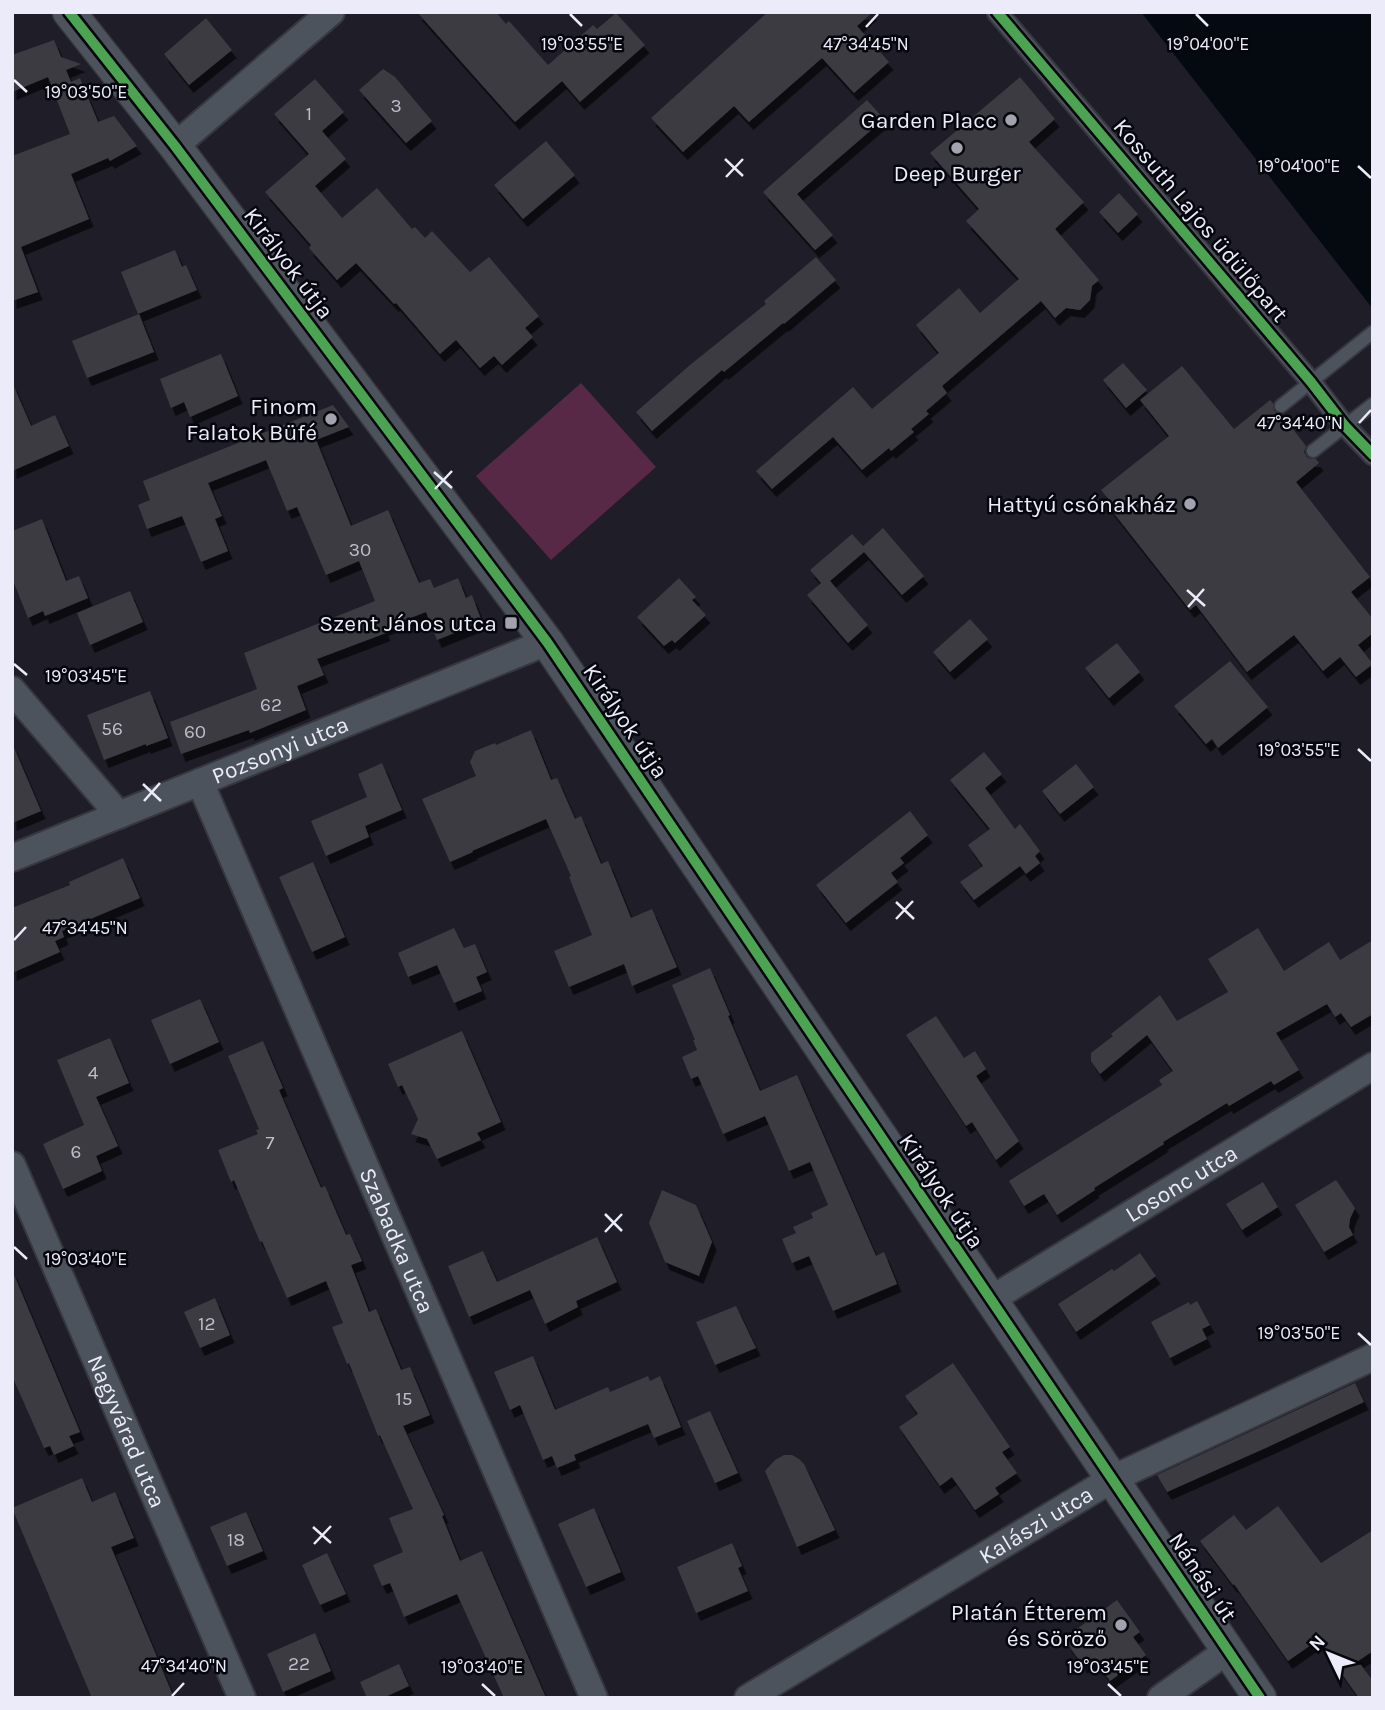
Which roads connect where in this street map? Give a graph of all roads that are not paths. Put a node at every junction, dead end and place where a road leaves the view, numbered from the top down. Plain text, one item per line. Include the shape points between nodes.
1 (69, 12) edge
2 (331, 12) edge
3 (997, 12) edge
4 (175, 146) junction
5 (1373, 332) edge
6 (1311, 382) junction
7 (1373, 404) edge
8 (1281, 406) dead end
9 (1345, 426) junction
10 (1313, 451) dead end
11 (1373, 455) edge
12 (547, 642) junction
13 (12, 690) edge
14 (200, 782) junction
15 (119, 815) junction
16 (12, 858) edge
17 (1373, 1066) edge
18 (12, 1165) edge
19 (990, 1300) junction
20 (1373, 1357) edge
21 (1112, 1479) junction
22 (1227, 1651) junction
23 (242, 1698) edge
24 (594, 1698) edge
25 (748, 1698) edge
26 (1161, 1698) edge
27 (1260, 1698) edge

1 - 4 street, Királyok útja
2 - 4 street
3 - 6 street, Kossuth Lajos üdülőpart
4 - 12 street, Királyok útja
5 - 6 lane
6 - 8 lane
6 - 9 street, Kossuth Lajos üdülőpart
7 - 9 lane
9 - 10 lane
9 - 11 street, Kossuth Lajos üdülőpart
12 - 14 street, Pozsonyi utca
12 - 19 street, Királyok útja
13 - 15 street
14 - 15 street, Pozsonyi utca
14 - 24 street, Szabadka utca
15 - 16 street, Pozsonyi utca
17 - 19 street, Losonc utca
18 - 23 street, Nagyvárad utca
19 - 21 street, Királyok útja
20 - 21 street, Kalászi utca
21 - 22 street, Nánási út
21 - 25 street, Kalászi utca
22 - 26 street
22 - 27 street, Nánási út

